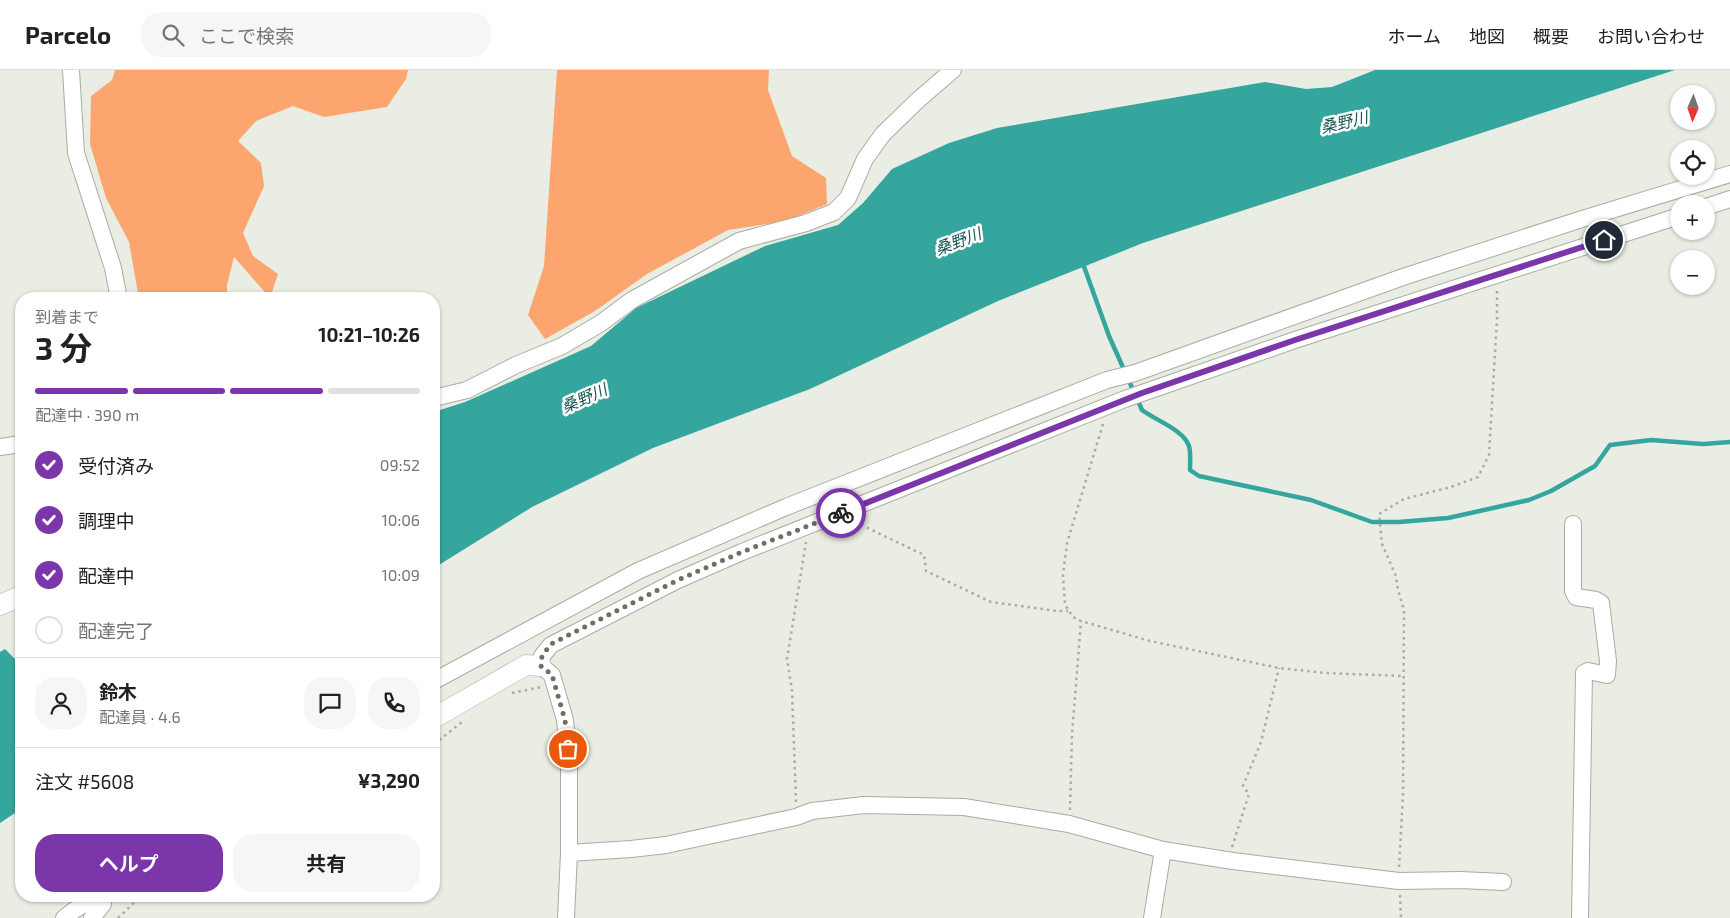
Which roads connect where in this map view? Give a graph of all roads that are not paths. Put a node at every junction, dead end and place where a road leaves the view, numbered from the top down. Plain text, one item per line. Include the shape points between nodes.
1 (71, 70) edge
2 (953, 70) edge
3 (1730, 174) edge
4 (1730, 199) edge
5 (1715, 204) edge
6 (1670, 219) edge
7 (118, 292) edge
8 (440, 397) edge
9 (15, 445) edge
10 (0, 446) edge
11 (1573, 524) dead end
12 (15, 599) edge
13 (0, 605) edge
14 (541, 666) junction
15 (440, 678) edge
16 (440, 715) edge
17 (1163, 850) junction
18 (568, 852) junction
19 (1504, 882) dead end
20 (88, 902) edge
21 (103, 902) edge
22 (64, 918) edge
23 (92, 918) edge
24 (566, 918) edge
25 (1152, 918) edge
26 (1580, 918) edge

1 - 7 street via 76,153
2 - 8 street via 883,134 865,159 848,198 834,212 739,241 632,300 562,346 467,390
3 - 15 street via 1404,277 1107,380 786,507 638,571
4 - 5 street
6 - 14 street via 1295,340 1102,408 678,580 551,644 542,656
9 - 10 street
11 - 26 street via 1573,591 1576,597 1601,603 1608,662 1607,675 1584,673
12 - 13 street
14 - 16 street via 526,665
14 - 18 street via 552,675 565,720 569,763
17 - 18 street via 1069,824 964,807 864,805 812,811 666,845
17 - 19 street via 1399,881
17 - 25 street
18 - 24 street
20 - 22 street
21 - 23 street

